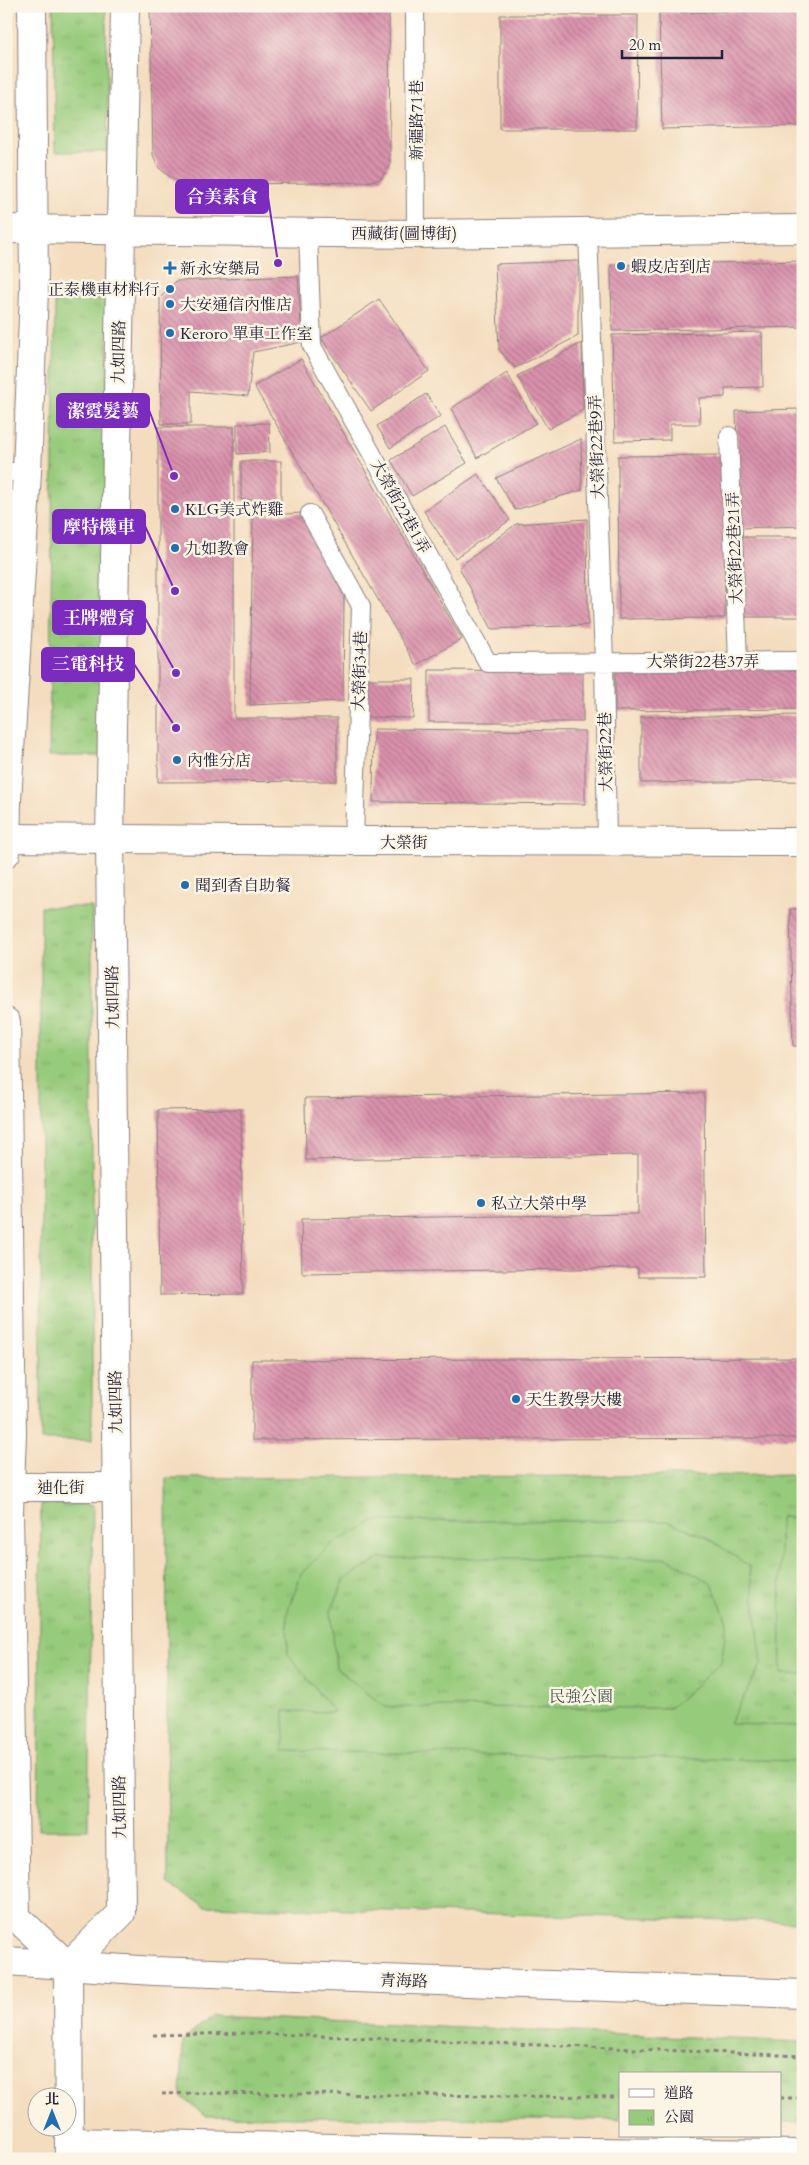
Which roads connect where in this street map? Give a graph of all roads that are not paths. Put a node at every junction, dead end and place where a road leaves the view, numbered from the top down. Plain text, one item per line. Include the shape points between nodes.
1 (32, 6) edge
2 (125, 6) edge
3 (416, 6) edge
4 (6, 229) edge
5 (34, 229) junction
6 (803, 229) edge
7 (120, 231) junction
8 (308, 232) junction
9 (588, 232) junction
10 (416, 234) junction
11 (729, 436) dead end
12 (17, 472) edge
13 (310, 514) dead end
14 (604, 661) junction
15 (738, 661) junction
16 (803, 661) edge
17 (6, 838) edge
18 (110, 838) junction
19 (354, 841) junction
20 (607, 842) junction
21 (803, 842) edge
22 (6, 853) edge
23 (6, 1022) edge
24 (8, 1274) edge
25 (8, 1487) edge
26 (116, 1487) junction
27 (6, 1961) edge
28 (68, 1966) junction
29 (803, 1994) edge
30 (69, 2151) edge
31 (803, 2154) edge
32 (464, 2155) edge

1 - 5 street
2 - 7 street, 九如四路
3 - 10 lane, 新疆路71巷
4 - 5 street, 西藏街(圖博街)
5 - 7 street, 西藏街(圖博街)
5 - 12 street via 34,290
6 - 9 street, 西藏街(圖博街)
7 - 8 street, 西藏街(圖博街)
7 - 18 street, 九如四路
8 - 10 street, 西藏街(圖博街)
8 - 14 lane, 大榮街22巷1弄 via 312,346 488,663
9 - 10 street, 西藏街(圖博街)
9 - 14 lane, 大榮街22巷9弄
11 - 15 lane, 大榮街22巷21弄
12 - 17 street
13 - 19 lane, 大榮街34巷 via 361,606
14 - 15 lane, 大榮街22巷37弄
14 - 20 lane, 大榮街22巷
15 - 16 lane, 大榮街22巷37弄
17 - 18 street, 大榮街
17 - 22 street
18 - 19 street, 大榮街
18 - 26 street, 九如四路
19 - 20 street, 大榮街
20 - 21 street, 大榮街
23 - 24 street
24 - 25 street via 12,1434
25 - 26 street, 迪化街
25 - 28 street via 16,1917
26 - 28 street, 九如四路 via 120,1913
27 - 28 street, 青海路
28 - 29 street, 青海路
28 - 30 street
30 - 32 street
31 - 32 street

